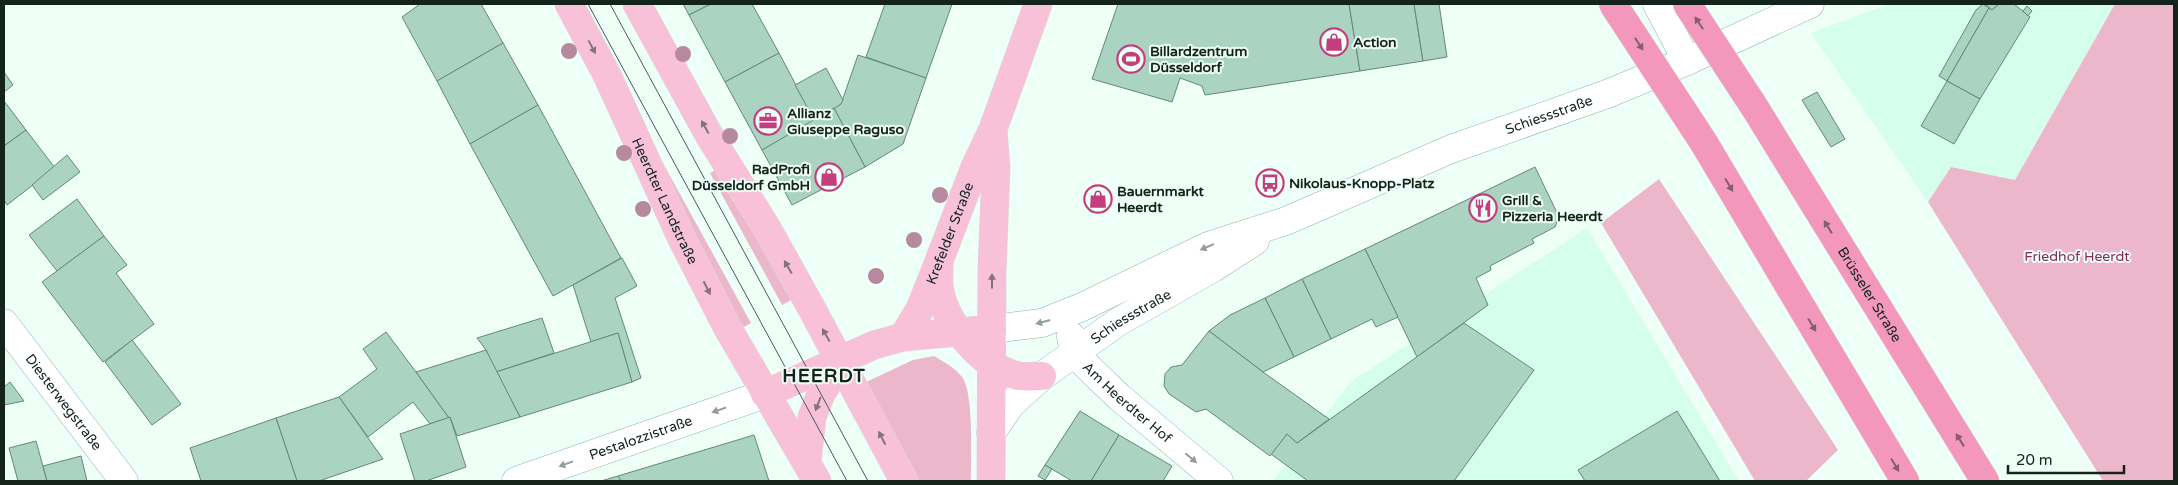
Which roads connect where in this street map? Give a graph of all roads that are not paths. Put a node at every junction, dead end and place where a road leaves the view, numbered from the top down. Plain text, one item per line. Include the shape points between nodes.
1 (569, 4) edge
2 (637, 4) edge
3 (1038, 4) edge
4 (1613, 4) edge
5 (1657, 4) edge
6 (1687, 4) edge
7 (1810, 4) edge
8 (1686, 60) junction
9 (993, 129) junction
10 (1286, 221) junction
11 (940, 261) junction
12 (1082, 307) junction
13 (4, 323) edge
14 (992, 329) junction
15 (958, 332) junction
16 (903, 337) junction
17 (1074, 353) junction
18 (841, 361) junction
19 (991, 364) junction
20 (1042, 376) junction
21 (765, 394) junction
22 (991, 432) junction
23 (812, 472) edge
24 (524, 480) edge
25 (124, 481) edge
26 (904, 481) edge
27 (991, 481) edge
28 (1219, 481) edge
29 (1905, 481) edge
30 (1985, 481) edge

1 -> 21 main road, Heerdter Landstraße via 607,75 682,239
18 -> 2 main road
3 - 9 main road, Krefelder Straße
4 -> 29 highway, bridge via 1704,144
5 - 8 street
30 -> 6 highway, Brüsseler Straße, bridge via 1755,108
7 - 8 street, Schiessstraße
8 - 10 street, Schiessstraße via 1607,94 1451,149
9 - 11 main road, Krefelder Straße via 975,167
14 -> 9 main road, Krefelder Straße via 996,168
10 -> 12 street, Schiessstraße via 1208,246
10 - 17 street, Schiessstraße via 1213,268 1118,322
11 - 15 main road via 939,291
11 - 16 main road, Krefelder Straße via 920,309
12 -> 14 street, Schiessstraße via 1042,323
12 - 17 street, Am Heerdter Hof via 1070,330
13 - 25 street, Diesterwegstraße
14 - 15 main road
14 - 19 main road
15 - 16 main road
15 - 19 main road
16 - 18 main road via 874,345
16 - 22 main road via 940,342 962,356 978,381
17 - 20 street, Schiessstraße
17 -> 28 street, Am Heerdter Hof via 1119,397
18 - 21 main road
18 -> 23 main road via 821,394 812,417
26 -> 18 main road
19 - 20 main road via 1018,376
19 - 22 main road
20 - 22 street, Schiessstraße via 1011,404
21 - 23 main road
21 -> 24 street, Pestalozzistraße
22 - 27 main road

